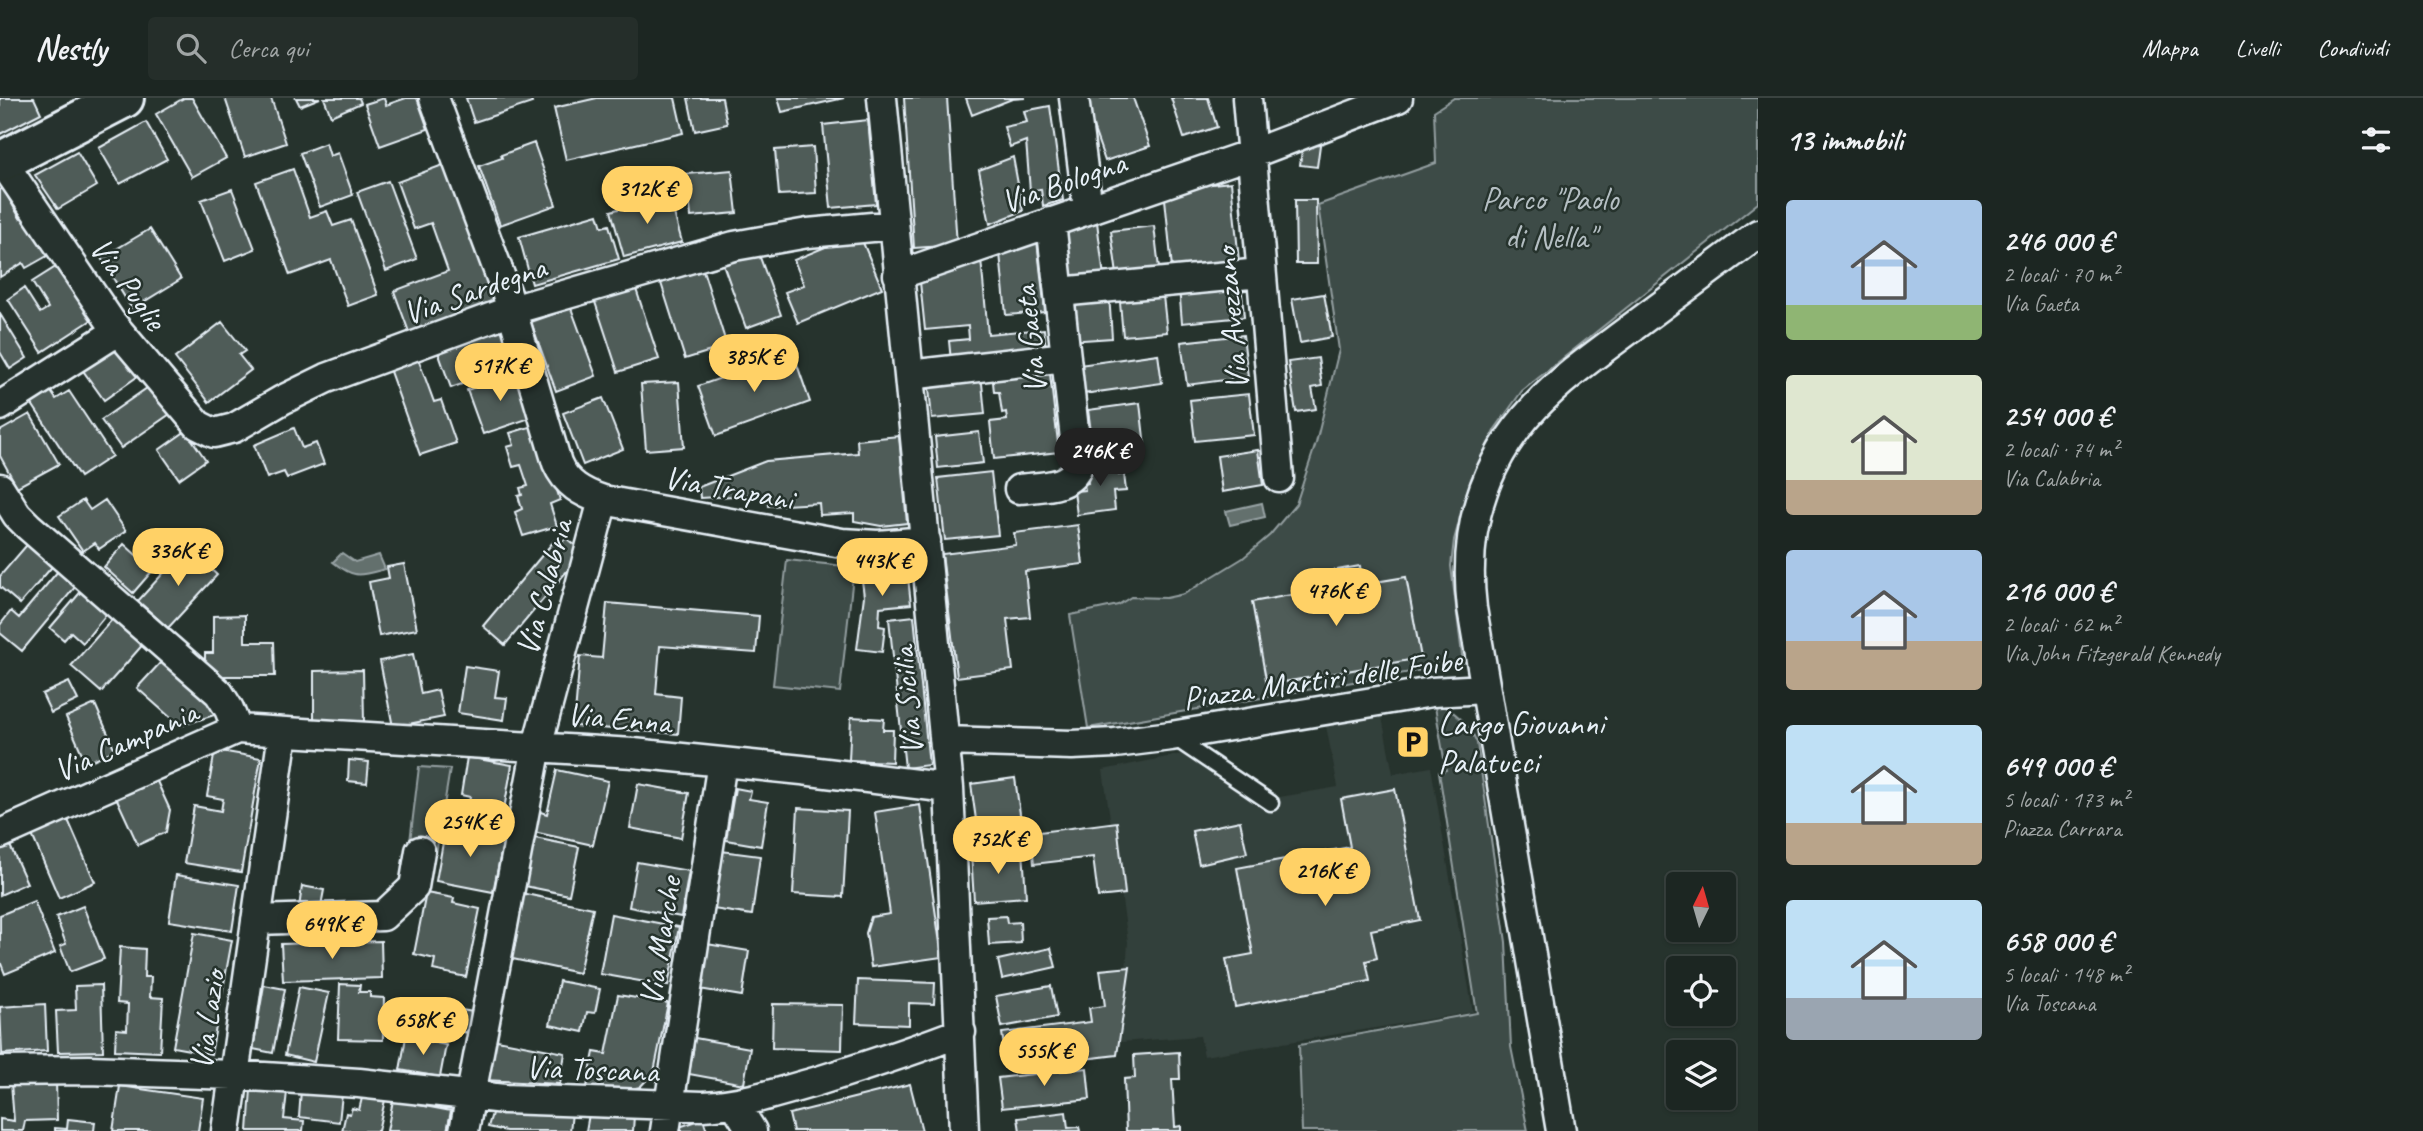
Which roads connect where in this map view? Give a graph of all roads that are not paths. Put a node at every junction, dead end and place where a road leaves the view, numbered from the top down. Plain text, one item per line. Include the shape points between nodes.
1 (124, 98) edge
2 (435, 98) edge
3 (882, 98) edge
4 (1074, 98) edge
5 (1247, 98) edge
6 (1398, 98) edge
7 (1251, 154) junction
8 (1, 162) edge
9 (1088, 209) junction
10 (1051, 222) junction
11 (894, 225) junction
12 (1758, 234) edge
13 (1261, 273) junction
14 (898, 275) junction
15 (1059, 292) junction
16 (512, 310) junction
17 (118, 331) junction
18 (1066, 357) junction
19 (909, 375) junction
20 (0, 406) edge
21 (214, 433) joint
22 (1279, 478) dead end
23 (0, 488) edge
24 (1019, 489) dead end
25 (603, 500) junction
26 (926, 541) junction
27 (1485, 689) junction
28 (237, 729) junction
29 (283, 733) junction
30 (1171, 736) junction
31 (945, 741) junction
32 (537, 746) junction
33 (722, 762) junction
34 (949, 788) junction
35 (1270, 803) dead end
36 (0, 834) edge
37 (419, 851) dead end
38 (256, 919) junction
39 (961, 1032) junction
40 (0, 1071) edge
41 (233, 1075) junction
42 (471, 1096) junction
43 (735, 1104) junction
44 (667, 1119) edge
45 (226, 1131) edge
46 (464, 1131) edge
47 (752, 1131) edge
48 (964, 1131) edge
49 (1561, 1131) edge

1 - 8 street
2 - 16 street, Via Calabria
3 - 11 street, Via Sicilia
4 - 9 street
5 - 7 street, Via Avezzano
6 - 7 street, Via Bologna
7 - 9 street, Via Bologna
7 - 13 street, Via Avezzano
8 - 17 street, Via Puglie
9 - 10 street, Via Bologna
10 - 14 street, Via Bologna
10 - 15 street, Via Gaeta
11 - 14 street, Via Sicilia
11 - 16 street, Via Sardegna via 734,246
12 - 27 street via 1557,386 1526,417 1501,454 1478,505 1470,542 1471,600
13 - 15 street
13 - 22 street, Via Avezzano
14 - 19 street, Via Sicilia
15 - 18 street, Via Gaeta
16 - 21 street, Via Sardegna via 327,378 234,428
16 - 25 street, Via Calabria via 560,470 578,489
17 - 20 street
17 - 21 street, Via Puglie via 198,425
18 - 19 street
18 - 24 street, Via Gaeta via 1076,471 1065,481
19 - 26 street, Via Sicilia
23 - 28 street via 22,521 219,693
25 - 26 street, Via Trapani via 832,541 878,545
25 - 32 street, Via Calabria
26 - 31 street, Via Sicilia
27 - 30 street, Piazza Martiri delle Foibe via 1432,692
27 - 49 street
28 - 29 street, Via Campania
28 - 36 street, Via Campania
29 - 32 street, Via Enna
29 - 38 street, Via Lazio
30 - 31 street, Piazza Martiri delle Foibe via 1072,745
30 - 35 lane, Piazza Martiri delle Foibe
31 - 34 street, Via Sicilia
32 - 33 street, Via Enna
32 - 42 street, Via Calabria
33 - 34 street, Via Enna
33 - 44 street, Via Marche
34 - 39 street, Via Sicilia
37 - 38 street via 414,887 383,916
38 - 41 street, Via Lazio
39 - 43 street, Via Toscana
39 - 48 street, Via Sicilia
40 - 41 street, Via Toscana
41 - 42 street, Via Toscana
41 - 45 street, Via Lazio
42 - 44 street, Via Toscana
42 - 46 street, Via Calabria
43 - 44 street, Via Toscana
43 - 47 street

